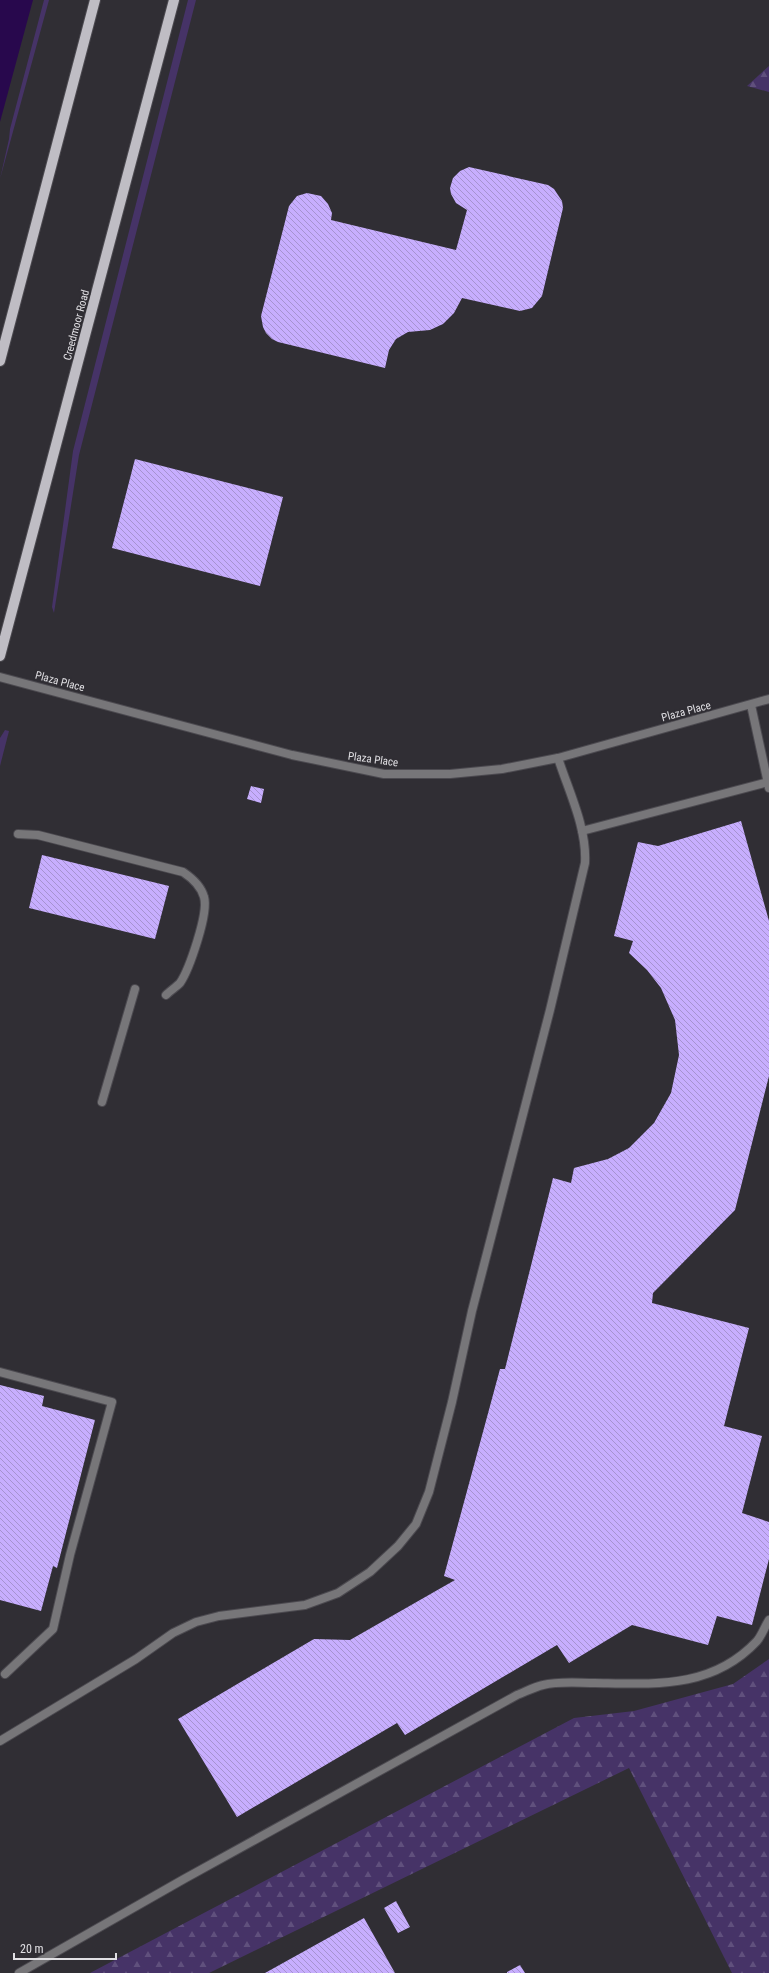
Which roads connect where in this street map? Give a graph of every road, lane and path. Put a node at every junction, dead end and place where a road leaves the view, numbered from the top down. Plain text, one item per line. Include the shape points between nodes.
1 (95, 0) edge
2 (174, 0) edge
3 (6, 337) junction
4 (0, 348) edge
5 (0, 361) edge
6 (0, 656) edge
7 (0, 677) edge
8 (769, 699) edge
9 (751, 704) junction
10 (558, 758) junction
11 (768, 785) edge
12 (582, 831) junction
13 (18, 834) dead end
14 (135, 989) dead end
15 (166, 995) dead end
16 (102, 1102) dead end
17 (0, 1372) edge
18 (769, 1620) edge
19 (5, 1674) dead end
20 (0, 1741) edge
21 (19, 1973) edge

1 - 3 main road
2 - 6 main road, Creedmoor Road
3 - 4 street
3 - 5 main road
7 - 10 street, Plaza Place via 292,755 384,774 450,774 502,769
8 - 9 street, Plaza Place
9 - 10 street, Plaza Place
9 - 11 street
10 - 12 street
11 - 12 street
12 - 20 street via 586,846 585,863 550,1010 472,1311 429,1492 416,1524 398,1546 370,1572 338,1593 305,1605 220,1616 196,1622 173,1633
13 - 15 street via 38,835 183,872 194,880 204,898 205,909 187,970 179,984
14 - 16 street
17 - 19 street via 112,1402 70,1555 54,1629
18 - 21 street via 757,1640 734,1660 710,1674 690,1680 657,1684 543,1685 517,1695

